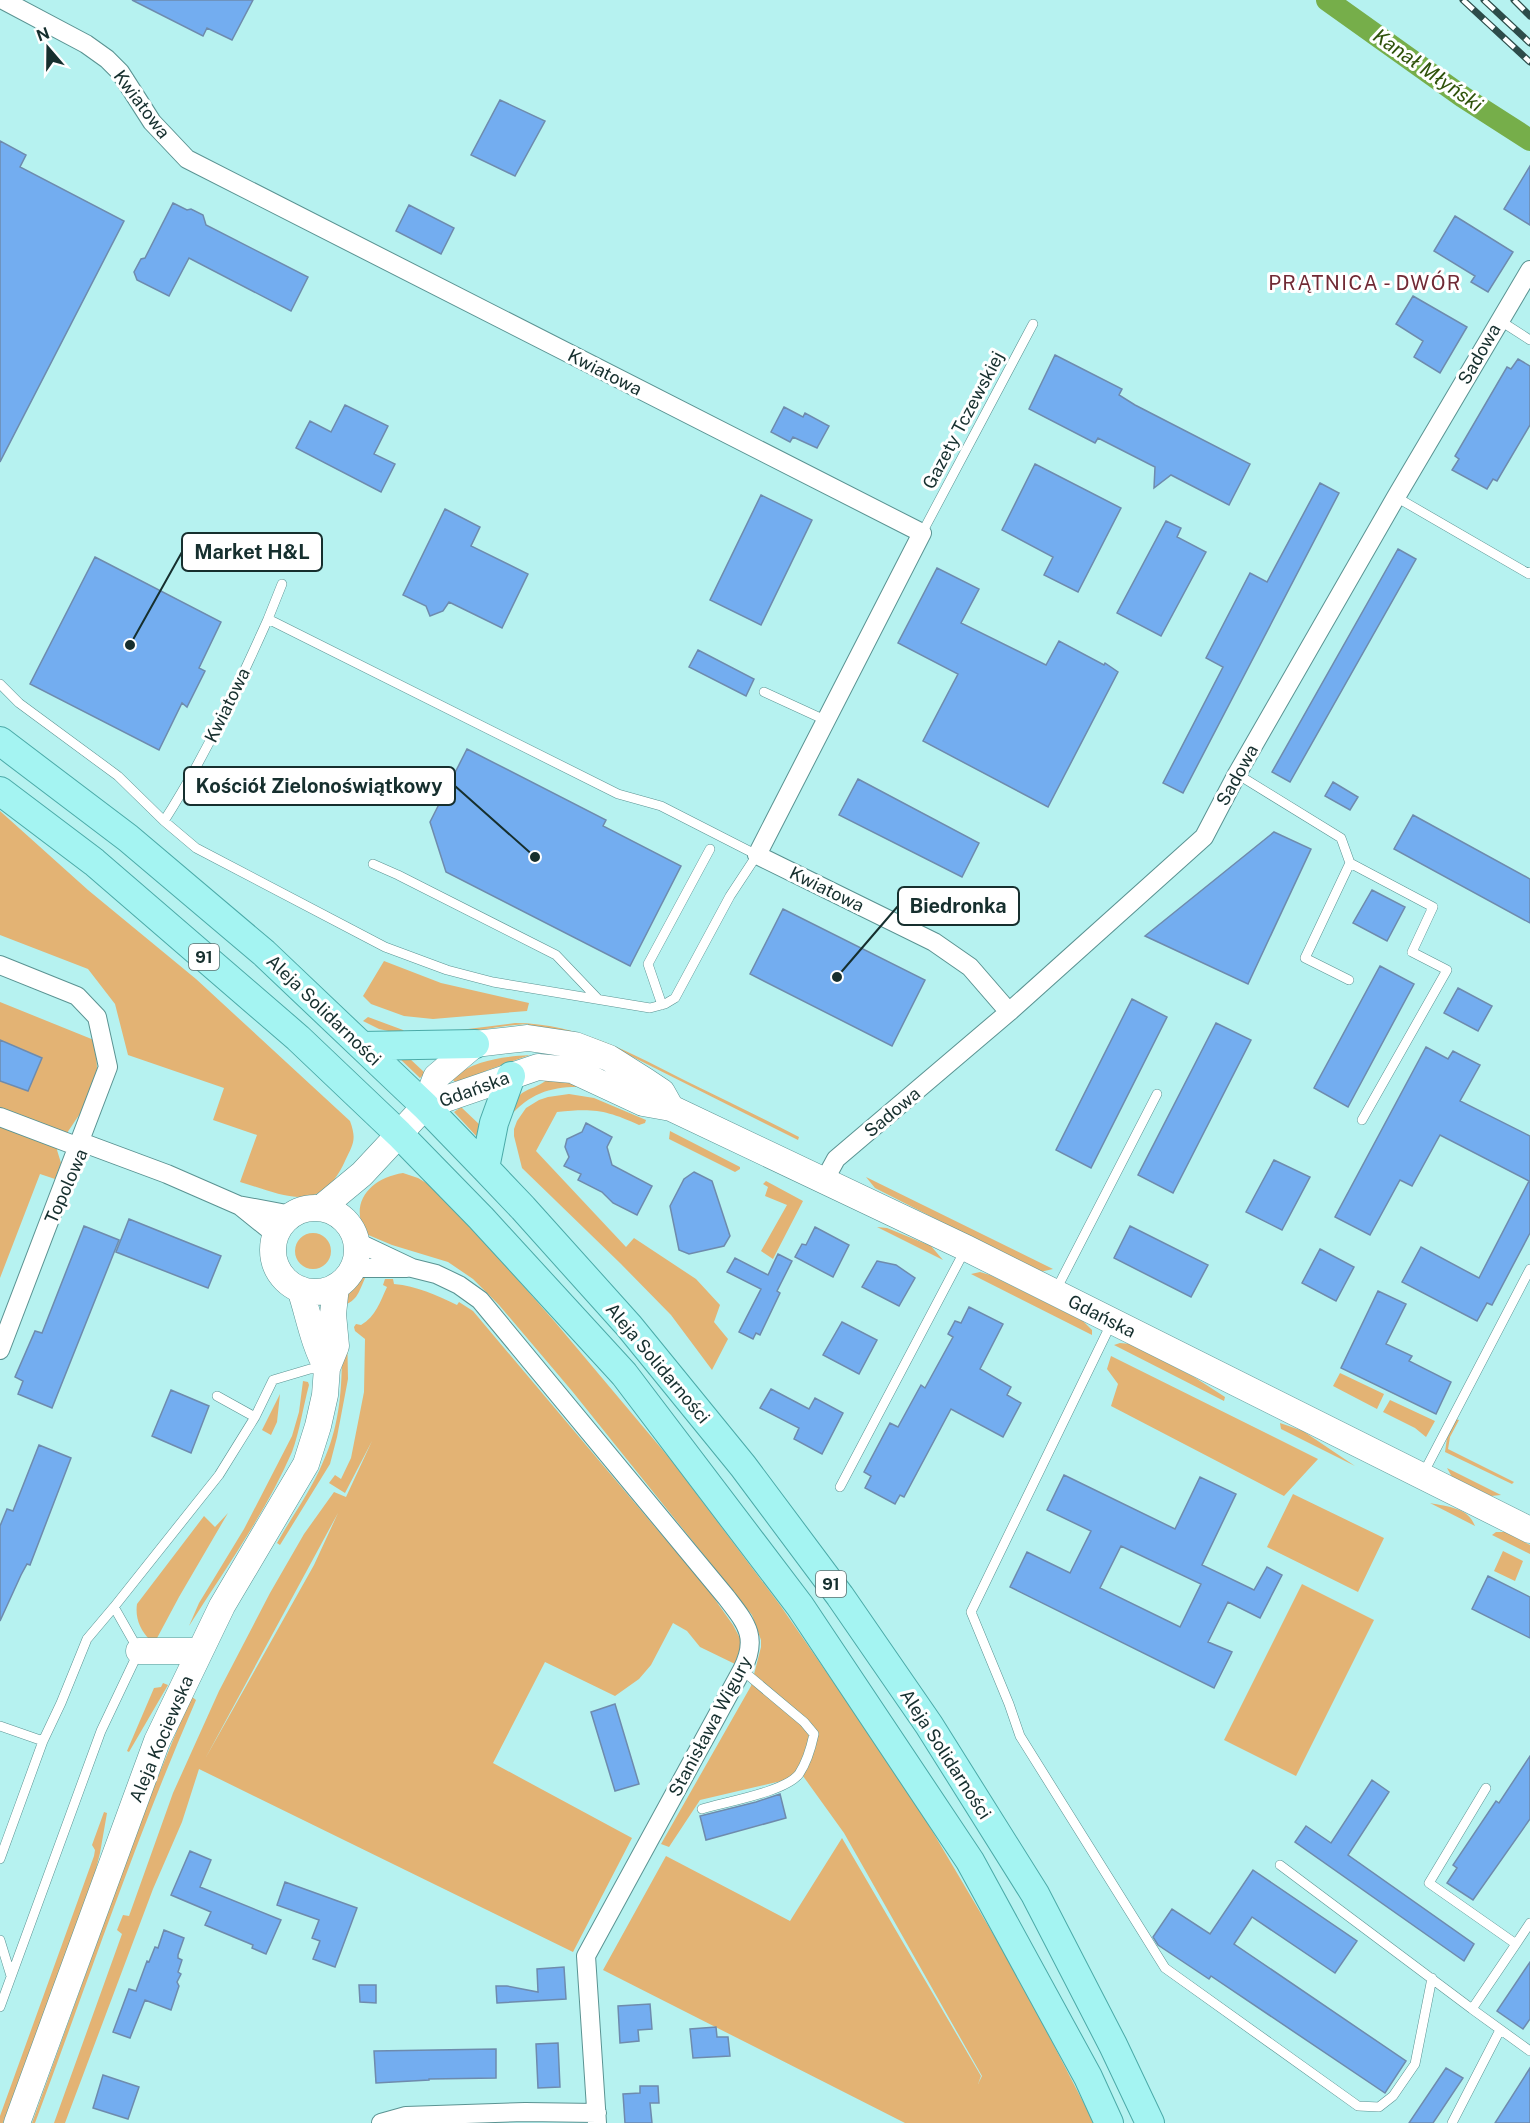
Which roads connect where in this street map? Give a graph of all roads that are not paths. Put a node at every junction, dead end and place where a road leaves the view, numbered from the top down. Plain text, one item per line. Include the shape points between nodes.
1 (3, 0) edge
2 (1530, 270) edge
3 (1499, 320) junction
4 (1033, 324) dead end
5 (1530, 340) edge
6 (1396, 497) junction
7 (922, 533) junction
8 (1530, 574) edge
9 (282, 584) dead end
10 (268, 619) junction
11 (0, 684) edge
12 (764, 692) dead end
13 (825, 720) junction
14 (0, 741) edge
15 (1236, 774) junction
16 (0, 791) edge
17 (164, 821) junction
18 (710, 849) dead end
19 (757, 855) junction
20 (1350, 863) junction
21 (373, 864) dead end
22 (0, 965) edge
23 (1349, 980) dead end
24 (598, 999) junction
25 (662, 1005) junction
26 (1009, 1012) junction
27 (475, 1044) junction
28 (362, 1046) junction
29 (511, 1076) junction
30 (1157, 1094) dead end
31 (425, 1106) junction
32 (671, 1108) junction
33 (0, 1117) edge
34 (1362, 1120) dead end
35 (399, 1134) junction
36 (80, 1144) junction
37 (485, 1168) junction
38 (359, 1177) junction
39 (824, 1181) junction
40 (238, 1205) junction
41 (321, 1208) junction
42 (292, 1215) junction
43 (352, 1232) junction
44 (276, 1235) junction
45 (966, 1248) junction
46 (412, 1268) junction
47 (1530, 1269) edge
48 (344, 1277) junction
49 (300, 1289) junction
50 (1055, 1293) junction
51 (1113, 1322) junction
52 (0, 1350) edge
53 (327, 1368) junction
54 (217, 1395) dead end
55 (255, 1417) junction
56 (1422, 1476) junction
57 (840, 1487) dead end
58 (1530, 1530) edge
59 (114, 1607) junction
60 (139, 1651) junction
61 (199, 1651) junction
62 (742, 1670) junction
63 (0, 1726) edge
64 (43, 1741) junction
65 (1486, 1788) dead end
66 (702, 1809) dead end
67 (0, 1859) edge
68 (1280, 1865) dead end
69 (1530, 1923) edge
70 (0, 1940) edge
71 (1516, 1944) junction
72 (11, 1976) junction
73 (1432, 1978) junction
74 (0, 2007) edge
75 (1472, 2009) junction
76 (1500, 2030) junction
77 (1530, 2051) edge
78 (597, 2118) edge
79 (17, 2123) edge
80 (381, 2123) edge
81 (1109, 2123) edge
82 (1150, 2123) edge
83 (1452, 2123) edge

1 - 7 street, Kwiatowa via 107,58 152,122 187,159
2 - 3 street, Sadowa
3 - 5 lane
3 - 6 street, Sadowa
4 - 7 lane, Gazety Tczewskiej
6 - 8 lane
6 - 15 street, Sadowa
7 - 13 street
9 - 10 lane, Kwiatowa
10 - 17 lane, Kwiatowa via 214,733
10 - 19 lane, Kwiatowa via 618,794 661,806
11 - 17 lane via 19,703 118,776
12 - 13 lane
13 - 19 street
14 - 28 main road, Aleja Solidarności / 91 via 137,846 264,953
15 - 20 lane via 1341,838
15 - 26 street, Sadowa via 1204,837
16 - 35 main road, Aleja Solidarności / 91 via 94,862 280,1022
17 - 24 lane via 196,848 385,947 493,982
18 - 25 lane via 648,964
19 - 25 lane via 730,896 675,998
19 - 26 street, Kwiatowa via 934,942 970,967
20 - 23 lane via 1305,958
20 - 34 lane via 1433,907 1412,952 1447,970
21 - 24 lane via 556,955
22 - 36 street via 77,996 97,1017 108,1067
24 - 25 lane via 650,1008
26 - 39 street, Sadowa via 836,1159
27 - 28 main road
27 - 31 street, Gdańska via 436,1077
27 - 32 street, Gdańska via 528,1038 575,1045 609,1058 647,1082 662,1092
28 - 31 main road, Aleja Solidarności / 91
29 - 31 street, Gdańska
29 - 32 street, Gdańska via 538,1067 572,1070 643,1103
29 - 37 main road via 494,1123
30 - 50 lane
31 - 35 street
31 - 37 main road, Aleja Solidarności / 91
32 - 39 street, Gdańska
33 - 36 street
35 - 38 street
35 - 81 main road, Aleja Solidarności / 91 via 624,1374 800,1606 970,1861 1088,2077
36 - 40 street, Topolowa via 167,1174
36 - 52 street, Topolowa
37 - 82 main road, Aleja Solidarności / 91 via 629,1326 743,1466 846,1605 929,1725 1035,1894
38 - 41 street
38 - 43 street
39 - 45 street, Gdańska
40 - 42 street, Topolowa
40 - 44 street, Topolowa
41 - 42 street via 306,1208
41 - 43 street via 335,1213
42 - 44 street
43 - 46 street, Stanisława Wigury
43 - 48 street via 357,1251
44 - 49 street via 273,1248 280,1273
45 - 50 street, Gdańska
45 - 57 lane
46 - 48 street, Stanisława Wigury
46 - 62 street, Stanisława Wigury via 436,1274 480,1300 726,1596 745,1621 750,1635 751,1648
47 - 56 lane
48 - 49 street via 324,1291
48 - 53 street, Aleja Kociewska via 333,1314 336,1346
49 - 53 street via 316,1348
50 - 51 street, Gdańska
51 - 56 street, Gdańska
51 - 73 lane via 971,1612 1020,1736 1165,1968 1358,2106 1379,2107 1393,2096 1415,2064
53 - 55 lane via 273,1380
53 - 61 street, Aleja Kociewska via 321,1415 306,1464 243,1568
54 - 55 lane
55 - 59 lane via 219,1476
56 - 58 street, Gdańska
59 - 60 lane
59 - 64 lane via 87,1640
60 - 61 street
60 - 72 lane via 101,1731
61 - 79 street, Aleja Kociewska via 157,1741
62 - 66 lane via 814,1734 810,1753 798,1775 783,1786
62 - 78 street, Stanisława Wigury via 586,1956
63 - 64 lane
64 - 67 lane
65 - 71 lane via 1429,1882
68 - 73 lane
69 - 71 lane
70 - 72 lane
71 - 75 lane
72 - 74 lane
73 - 75 lane
75 - 76 lane
76 - 77 lane
76 - 83 lane
78 - 80 street via 406,2116

